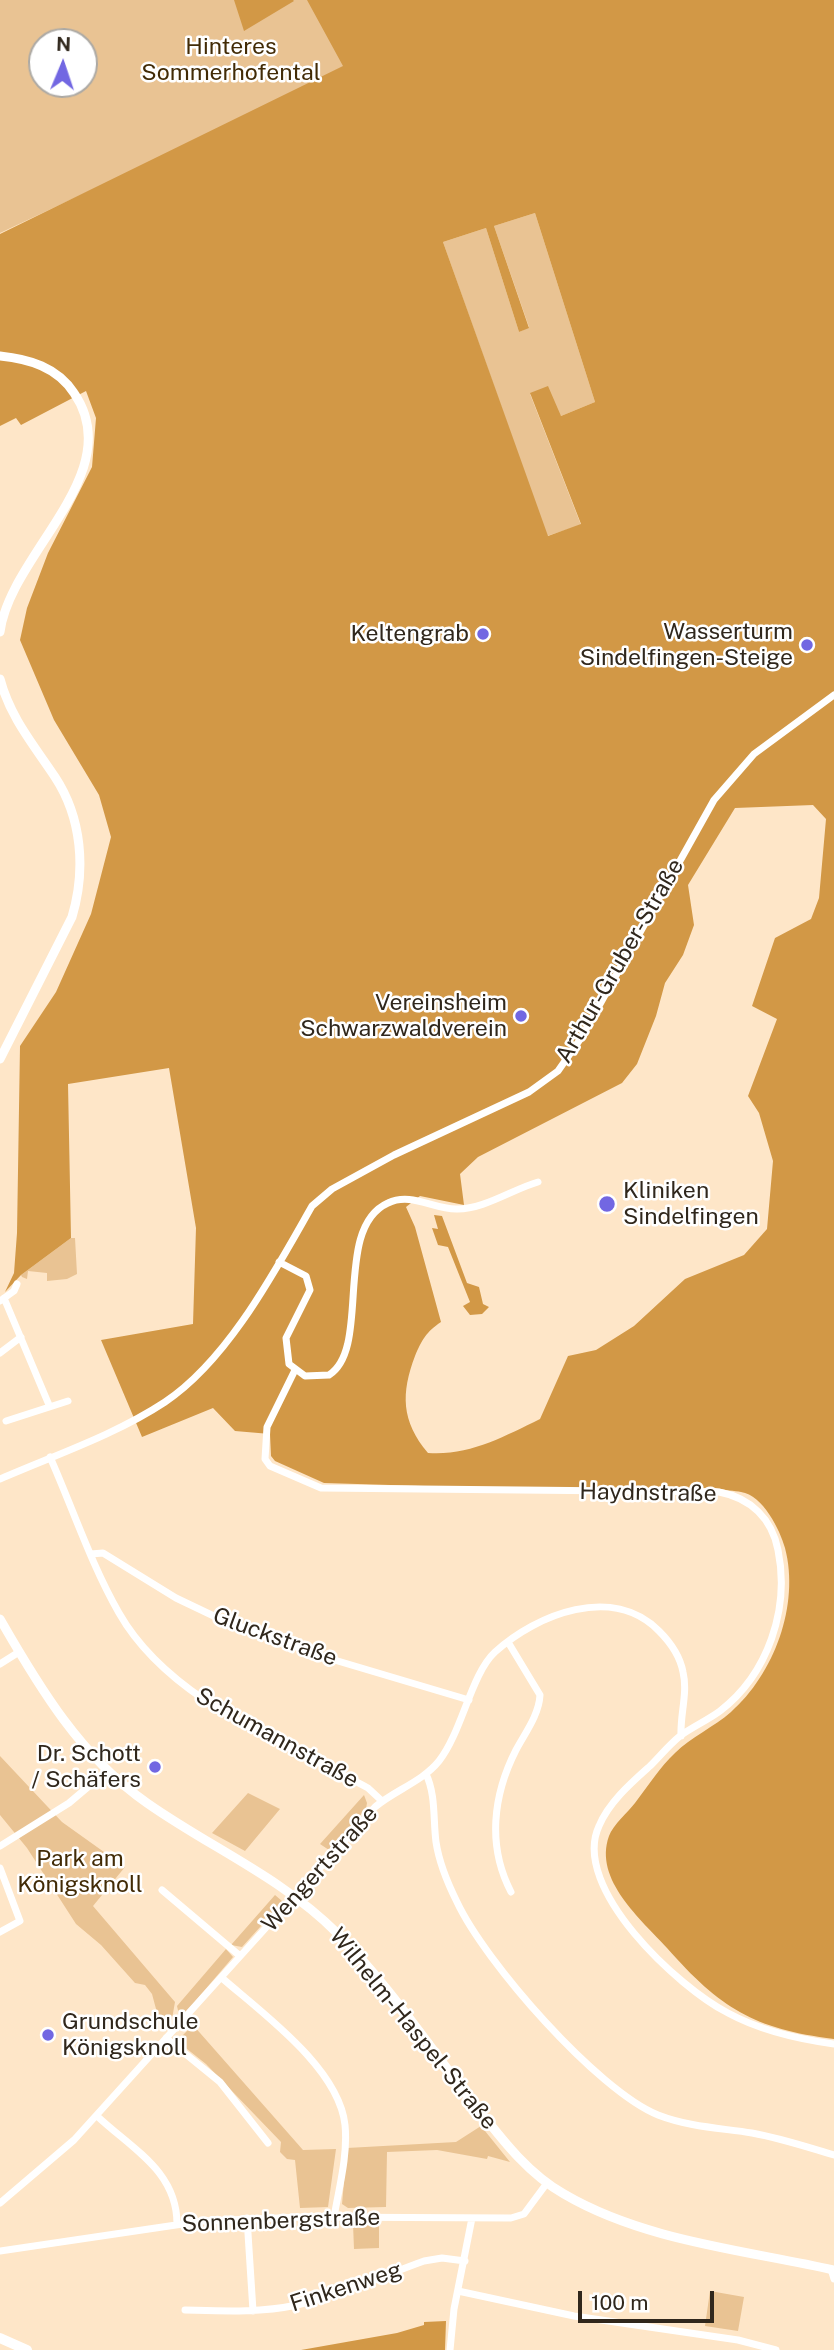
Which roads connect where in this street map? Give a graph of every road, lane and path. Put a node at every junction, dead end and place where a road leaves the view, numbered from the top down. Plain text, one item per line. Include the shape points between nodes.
1 (0, 356) edge
2 (0, 632) edge
3 (0, 679) edge
4 (834, 695) edge
5 (0, 1059) edge
6 (538, 1182) dead end
7 (279, 1262) junction
8 (17, 1284) dead end
9 (2, 1299) edge
10 (21, 1337) junction
11 (0, 1353) edge
12 (295, 1370) junction
13 (68, 1401) dead end
14 (49, 1405) junction
15 (6, 1421) dead end
16 (50, 1457) junction
17 (0, 1479) edge
18 (90, 1554) junction
19 (0, 1619) edge
20 (508, 1642) junction
21 (19, 1651) junction
22 (0, 1664) edge
23 (469, 1700) junction
24 (681, 1735) junction
25 (108, 1770) junction
26 (425, 1774) junction
27 (382, 1801) junction
28 (0, 1846) edge
29 (0, 1868) edge
30 (162, 1890) dead end
31 (511, 1892) dead end
32 (296, 1895) junction
33 (0, 1932) edge
34 (240, 1956) junction
35 (222, 1978) junction
36 (166, 2038) junction
37 (834, 2044) edge
38 (97, 2116) junction
39 (268, 2143) dead end
40 (834, 2154) edge
41 (547, 2183) junction
42 (0, 2203) edge
43 (334, 2217) junction
44 (472, 2217) junction
45 (247, 2218) junction
46 (177, 2224) junction
47 (0, 2251) edge
48 (464, 2261) junction
49 (833, 2273) edge
50 (458, 2291) junction
51 (185, 2310) dead end
52 (253, 2311) junction
53 (0, 2338) edge
54 (27, 2350) edge
55 (450, 2350) edge
56 (776, 2350) edge

1 - 2 street via 33,362 61,377 83,411 89,444 79,477 11,596
3 - 5 street via 18,725 70,805 80,875 77,901 63,938
4 - 7 street, Arthur-Gruber-Straße via 754,754 714,800 582,1038 558,1071 529,1092 431,1136 332,1189 312,1206
6 - 12 street via 468,1208 408,1199 377,1209 359,1246 345,1358 323,1377
7 - 12 street via 299,1271 309,1282 308,1297 286,1338 286,1356
7 - 16 street, Arthur-Gruber-Straße via 226,1342 185,1385 132,1420
8 - 9 street
9 - 10 street
10 - 11 street
10 - 14 street
12 - 24 street, Haydnstraße via 267,1427 265,1459 315,1486 719,1492 757,1510 773,1529 781,1563 782,1601 777,1623 749,1682 722,1710
13 - 14 street
14 - 15 street
16 - 17 street, Arthur-Gruber-Straße
16 - 18 street, Schumannstraße
18 - 23 street, Gluckstraße via 103,1553 176,1598 268,1637
18 - 27 street, Schumannstraße via 127,1626 183,1685 217,1708 368,1788
19 - 21 street, Wilhelm-Haspel-Straße
20 - 23 street, Wengertstraße via 491,1657
20 - 24 street, Wengertstraße via 544,1619 571,1611 615,1608 643,1617 666,1637 683,1671
20 - 31 street via 540,1695 505,1778 495,1829 498,1859
21 - 22 street
21 - 25 street, Wilhelm-Haspel-Straße via 48,1700
23 - 26 street, Wengertstraße via 450,1743
24 - 37 street, Haydnstraße via 628,1786 599,1825 594,1859 602,1886 645,1944 695,1994 757,2026
25 - 28 street via 69,1803
25 - 32 street, Wilhelm-Haspel-Straße via 145,1802
26 - 27 street, Wengertstraße
26 - 40 street via 431,1785 437,1846 453,1894 473,1931 494,1962 605,2082 635,2104 681,2123 752,2133
27 - 32 street, Wengertstraße
29 - 33 street via 20,1921
30 - 34 street
32 - 34 street, Wengertstraße
32 - 41 street, Wilhelm-Haspel-Straße via 361,1959 503,2142
34 - 35 street, Wengertstraße
35 - 36 street, Wengertstraße
35 - 43 street via 302,2051 340,2106 345,2137
36 - 38 street, Wengertstraße
36 - 39 street via 220,2082
38 - 42 street, Wengertstraße
38 - 46 street via 164,2177 175,2196
41 - 44 street, Sonnenbergstraße via 520,2216
41 - 49 street, Wilhelm-Haspel-Straße via 581,2203 649,2228
43 - 44 street, Sonnenbergstraße
43 - 45 street, Sonnenbergstraße
44 - 48 street
45 - 46 street, Sonnenbergstraße
45 - 52 street
46 - 47 street, Sonnenbergstraße
48 - 50 street
48 - 52 street, Finkenweg via 424,2261 316,2300
50 - 55 street
50 - 56 street
51 - 52 street, Finkenweg
53 - 54 main road

